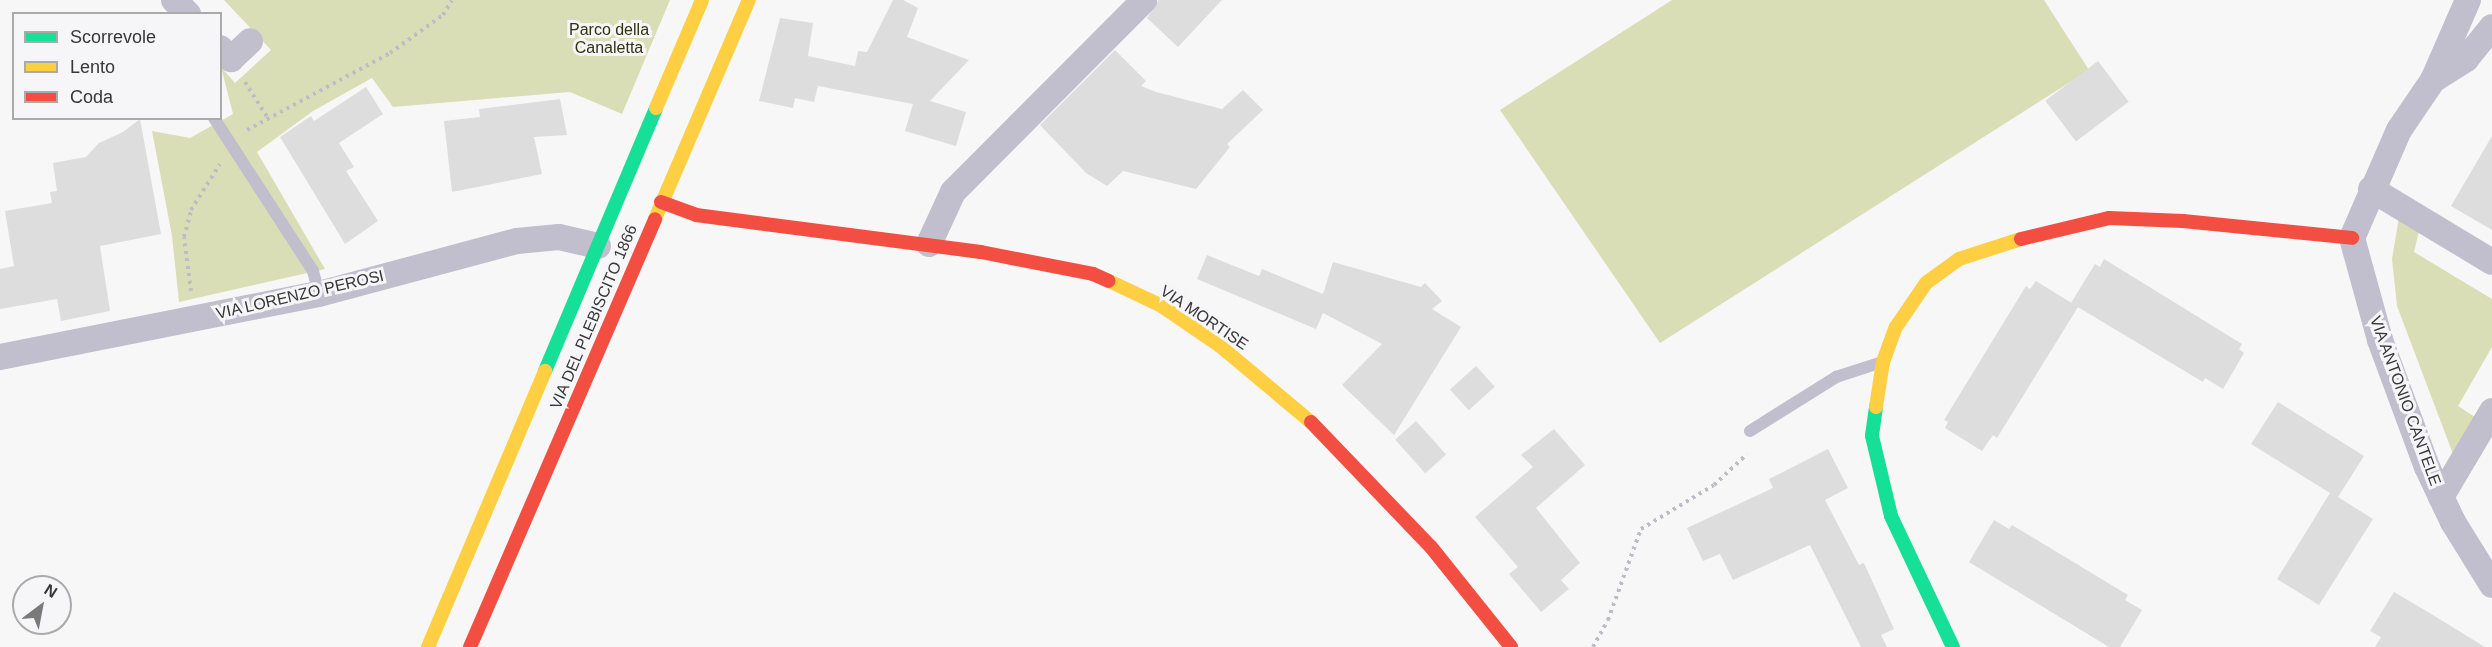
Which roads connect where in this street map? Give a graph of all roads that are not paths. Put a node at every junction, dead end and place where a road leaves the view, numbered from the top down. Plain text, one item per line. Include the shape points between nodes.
1 (174, 0) edge
2 (702, 0) edge
3 (749, 0) edge
4 (1144, 0) edge
5 (2468, 0) edge
6 (186, 12) edge
7 (2492, 27) edge
8 (250, 41) dead end
9 (226, 53) edge
10 (2433, 81) junction
11 (215, 120) edge
12 (2371, 189) junction
13 (661, 202) junction
14 (2352, 238) junction
15 (929, 244) junction
16 (598, 246) junction
17 (2492, 262) edge
18 (319, 294) junction
19 (0, 357) edge
20 (1883, 362) junction
21 (2492, 411) edge
22 (1750, 431) dead end
23 (2441, 497) junction
24 (2492, 585) edge
25 (428, 647) edge
26 (471, 647) edge
27 (1511, 647) edge
28 (1953, 647) edge

1 - 6 street
2 - 16 street, VIA DEL PLEBISCITO 1866
3 - 13 street, VIA DEL PLEBISCITO 1866
4 - 15 street via 953,192
5 - 10 street
7 - 10 street via 2466,59
8 - 9 street
10 - 12 street via 2399,129
11 - 18 lane via 313,271
12 - 14 street
12 - 17 street
13 - 15 street, VIA MORTISE via 696,215
13 - 26 street, VIA DEL PLEBISCITO 1866
14 - 20 street via 2109,218 2048,230 1959,259 1926,283 1896,327
14 - 23 street, VIA ANTONIO CANTELE via 2380,340
15 - 27 street, VIA MORTISE via 1093,274 1160,305 1220,346 1320,430 1431,547
16 - 18 street, VIA LORENZO PEROSI via 559,237 517,241
16 - 25 street, VIA DEL PLEBISCITO 1866
18 - 19 street, VIA LORENZO PEROSI
20 - 22 lane via 1836,377
20 - 28 street via 1872,436 1891,516
21 - 23 street
23 - 24 street, VIA ANTONIO CANTELE

